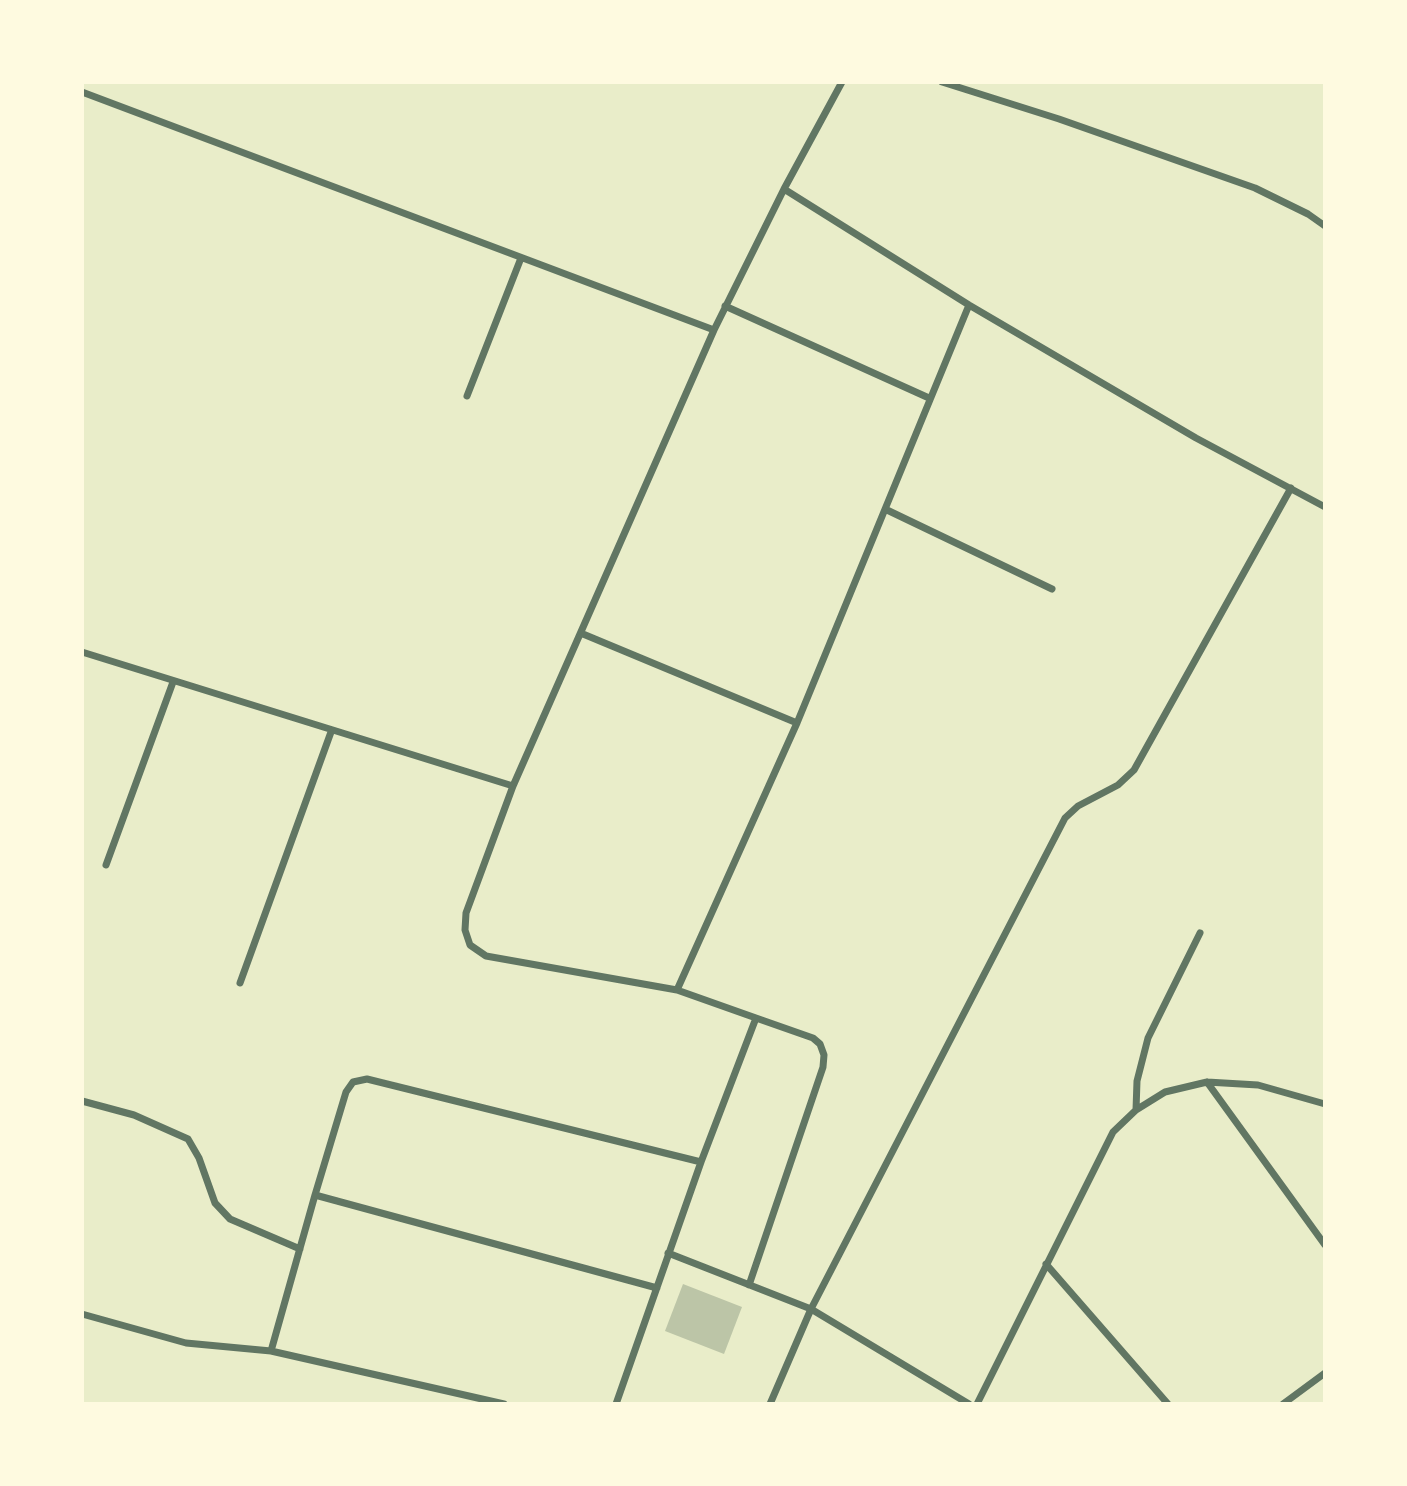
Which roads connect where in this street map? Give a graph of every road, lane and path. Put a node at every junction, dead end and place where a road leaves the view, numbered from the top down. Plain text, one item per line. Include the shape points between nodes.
1 (842, 82) edge
2 (942, 82) edge
3 (82, 92) edge
4 (784, 189) junction
5 (1325, 226) edge
6 (521, 258) junction
7 (969, 305) junction
8 (725, 306) junction
9 (713, 330) junction
10 (467, 396) dead end
11 (929, 398) junction
12 (1291, 488) junction
13 (1325, 507) edge
14 (887, 510) junction
15 (1052, 589) dead end
16 (583, 634) junction
17 (82, 652) edge
18 (173, 682) junction
19 (797, 723) junction
20 (331, 732) junction
21 (513, 786) junction
22 (106, 865) dead end
23 (1200, 933) dead end
24 (240, 983) dead end
25 (677, 990) junction
26 (756, 1018) junction
27 (1208, 1082) junction
28 (82, 1101) edge
29 (1325, 1104) edge
30 (1136, 1110) junction
31 (701, 1162) junction
32 (315, 1195) junction
33 (1325, 1245) edge
34 (300, 1250) junction
35 (668, 1253) junction
36 (1046, 1264) junction
37 (750, 1285) junction
38 (657, 1289) junction
39 (811, 1309) junction
40 (82, 1314) edge
41 (271, 1351) junction
42 (1325, 1373) edge
43 (504, 1404) edge
44 (616, 1404) edge
45 (769, 1404) edge
46 (969, 1404) edge
47 (977, 1404) edge
48 (1168, 1404) edge
49 (1283, 1404) edge

1 - 4 street
2 - 5 street via 1255,188
3 - 6 street
4 - 7 street
4 - 8 street
6 - 9 street
6 - 10 street
7 - 11 street
7 - 12 street
8 - 9 street
8 - 11 street
9 - 16 street
11 - 14 street
12 - 13 street
12 - 39 street via 1133,769 1118,785 1065,818
14 - 15 street
14 - 19 street
16 - 19 street
16 - 21 street
17 - 18 street
18 - 20 street
18 - 22 street
19 - 25 street
20 - 21 street
20 - 24 street
21 - 25 street via 466,913 470,945 485,956
23 - 30 street via 1148,1038
25 - 26 street
26 - 31 street
26 - 37 street via 813,1038 824,1055
27 - 29 street via 1258,1085
27 - 30 street via 1165,1092
27 - 33 street
28 - 34 street via 134,1115 188,1139 215,1203 230,1219
30 - 36 street via 1113,1132
31 - 32 street via 367,1079 353,1082 346,1092
31 - 35 street
32 - 34 street
32 - 38 street
34 - 41 street
35 - 37 street
35 - 38 street
36 - 47 street
36 - 48 street
37 - 39 street
38 - 44 street
39 - 45 street
39 - 46 street
40 - 41 street via 186,1343
41 - 43 street
42 - 49 street

